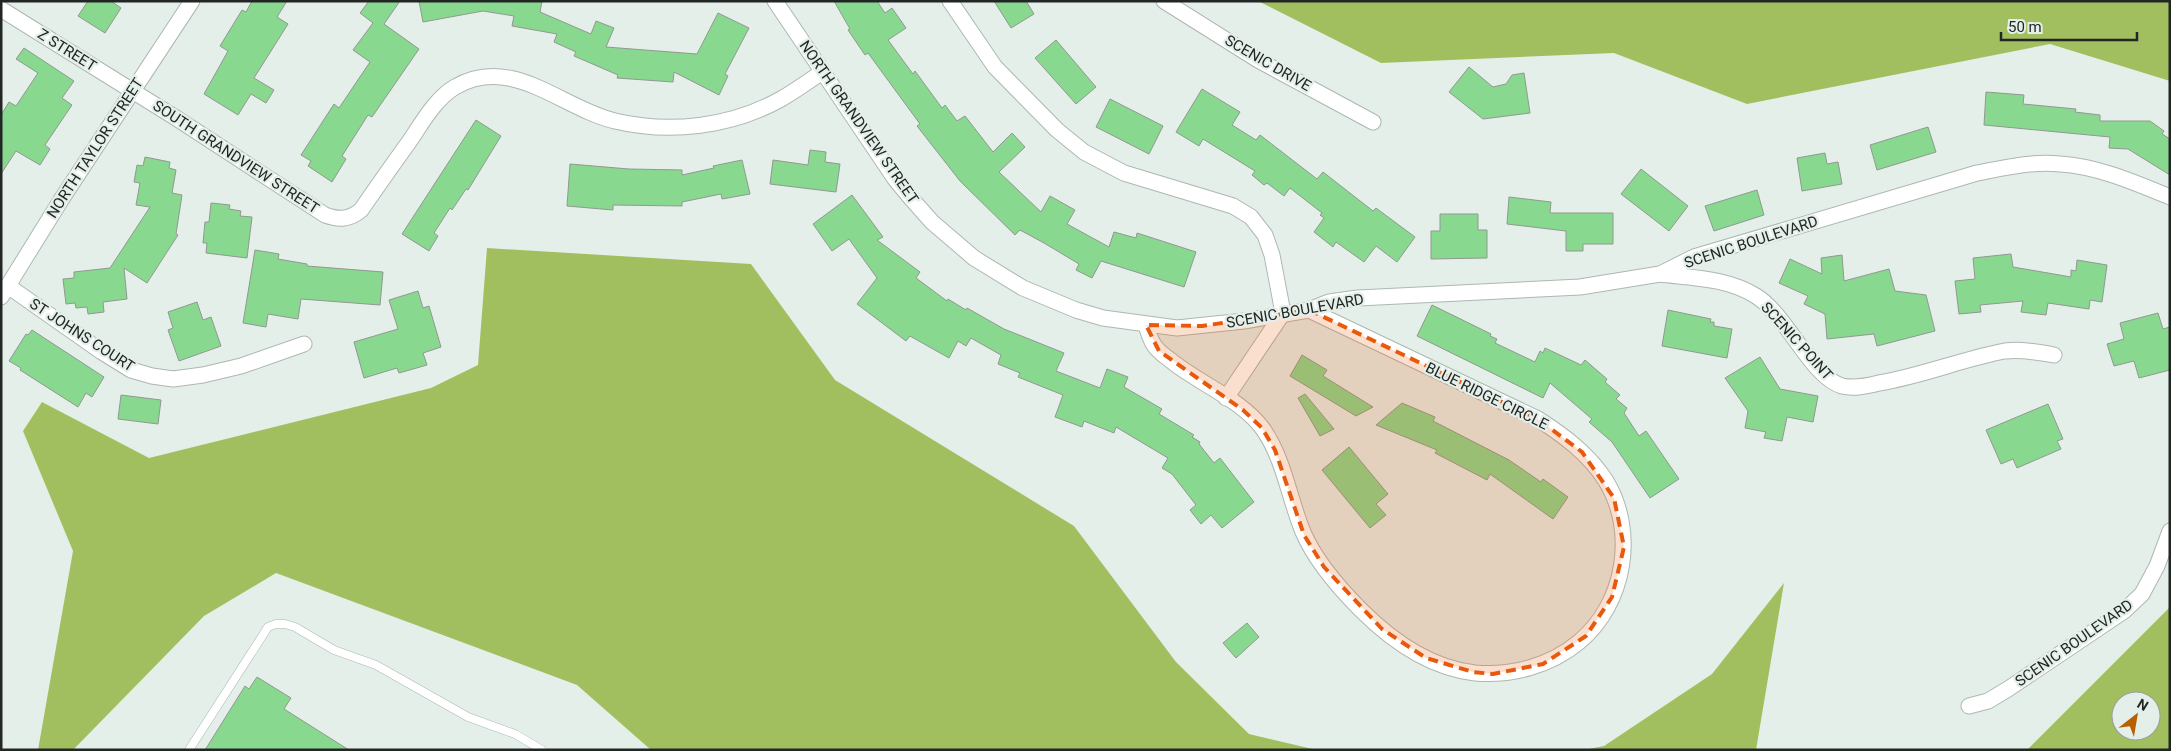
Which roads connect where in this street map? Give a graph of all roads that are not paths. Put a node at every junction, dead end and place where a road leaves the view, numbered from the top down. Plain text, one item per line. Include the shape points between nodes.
1 (192, 1) edge
2 (775, 1) edge
3 (950, 1) edge
4 (1164, 1) edge
5 (1, 9) edge
6 (822, 72) junction
7 (133, 91) junction
8 (1373, 122) dead end
9 (2170, 197) edge
10 (1660, 274) junction
11 (5, 292) edge
12 (1309, 310) junction
13 (1283, 313) junction
14 (1146, 325) junction
15 (304, 344) dead end
16 (2054, 355) dead end
17 (1226, 398) junction
18 (2170, 531) edge
19 (1969, 706) dead end
20 (189, 750) edge
21 (542, 750) edge

1 - 7 street, NORTH TAYLOR STREET
2 - 6 street, NORTH GRANDVIEW STREET
3 - 13 street via 995,67 1057,130 1084,152 1124,173 1233,206 1251,217 1265,235 1272,255
4 - 8 street, SCENIC DRIVE via 1258,60
5 - 7 street, Z STREET
6 - 7 street, SOUTH GRANDVIEW STREET via 781,99 755,111 700,126 672,128 643,126 597,115 518,79 486,76 469,80 436,104 361,210 354,217 345,219 325,215
6 - 14 street, NORTH GRANDVIEW STREET via 904,190 932,222 974,258 1023,288 1076,310
7 - 11 street, NORTH TAYLOR STREET via 60,200
9 - 10 street, SCENIC BOULEVARD via 2084,167 2060,164 2006,167 1694,257
10 - 12 street, SCENIC BOULEVARD via 1580,287 1358,298 1329,302
10 - 16 street, SCENIC POINT via 1720,281 1756,296 1776,313 1825,375 1844,386 1860,387 1896,380 2006,351
11 - 15 street, ST JOHNS COURT via 131,370 152,376 173,379 203,375 241,366
12 - 13 street, SCENIC BOULEVARD
12 - 17 street, BLUE RIDGE CIRCLE via 1538,419 1569,440 1594,465 1614,498 1624,547 1612,597 1586,636 1543,664 1494,674 1449,666 1401,644 1360,609 1324,567 1304,535 1275,450 1254,419
13 - 14 street, SCENIC BOULEVARD via 1177,328
13 - 17 street
14 - 17 street via 1150,339 1159,351
18 - 19 street, SCENIC BOULEVARD via 2142,594 2124,611 2008,689 1988,701
20 - 21 lane via 268,627 276,624 295,627 334,650 376,665 468,717 515,734

